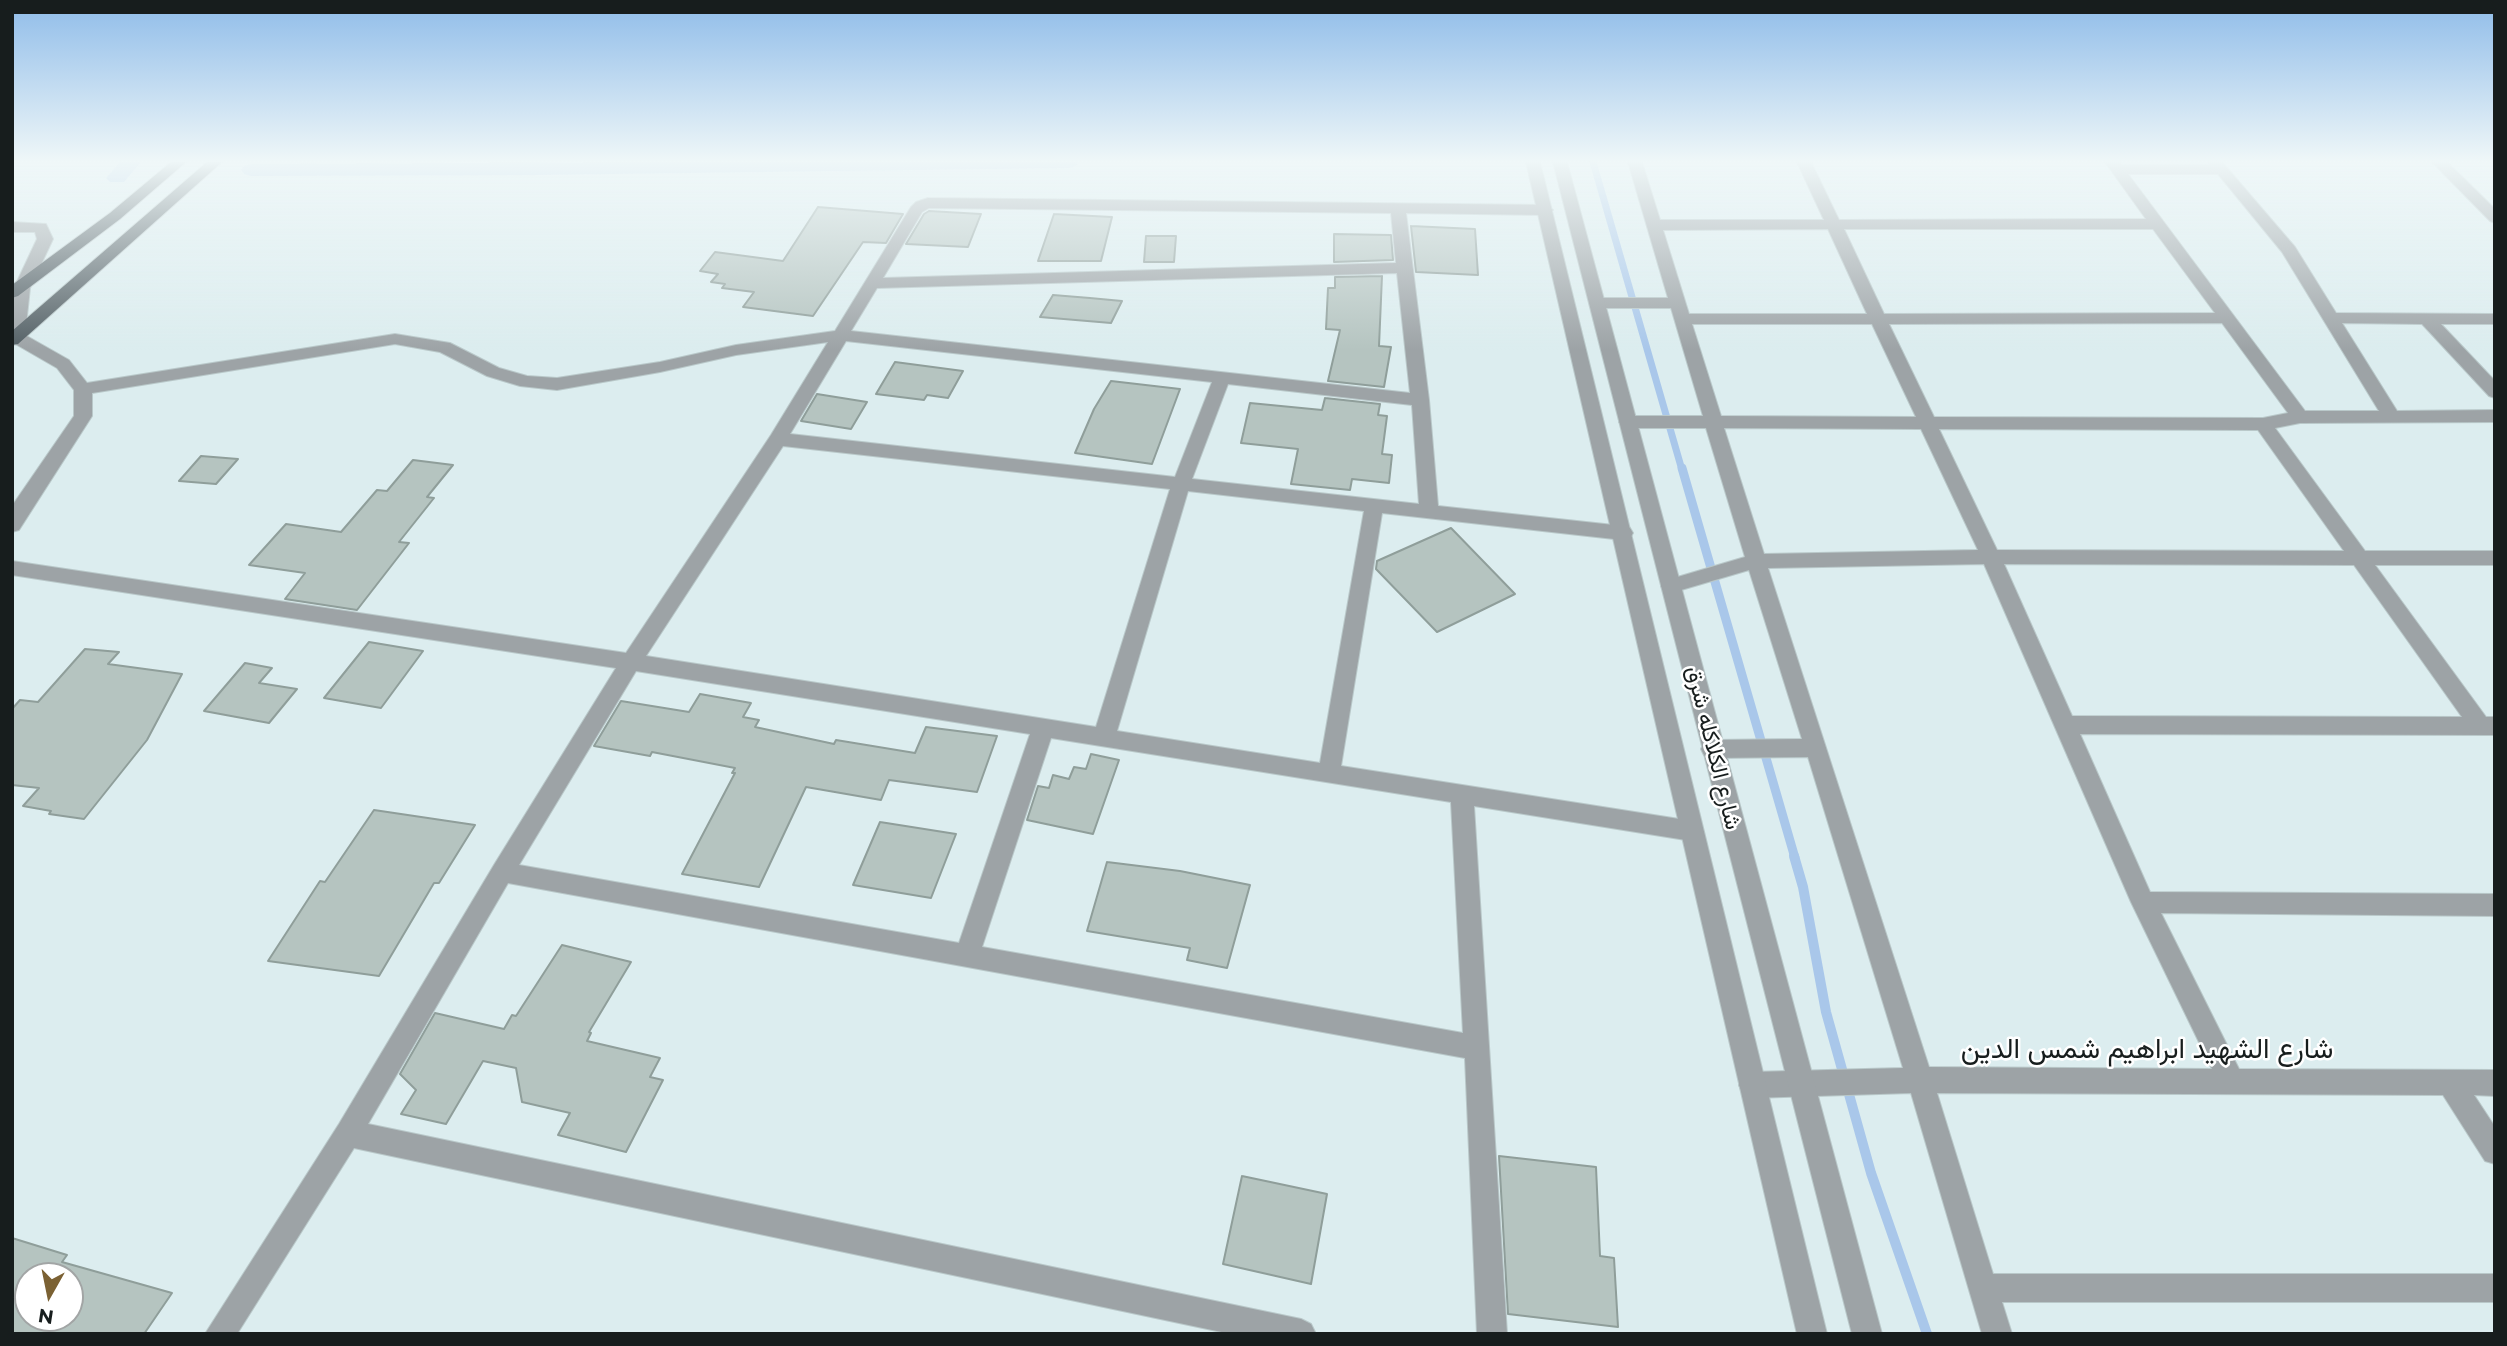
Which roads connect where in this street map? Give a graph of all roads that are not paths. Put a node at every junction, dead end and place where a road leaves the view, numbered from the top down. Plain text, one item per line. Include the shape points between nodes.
1 (103, 225) edge
2 (143, 225) edge
3 (908, 225) edge
4 (1400, 225) edge
5 (1549, 225) edge
6 (1576, 225) edge
7 (1655, 225) joint
8 (1672, 225) edge
9 (1834, 225) edge
10 (2161, 225) edge
11 (2268, 225) edge
12 (12, 227) edge
13 (1405, 268) junction
14 (873, 284) junction
15 (17, 290) edge
16 (1597, 303) junction
17 (1680, 311) junction
18 (2228, 317) junction
19 (1878, 318) junction
20 (2333, 318) junction
21 (2427, 319) junction
22 (2495, 319) edge
23 (841, 335) junction
24 (14, 338) edge
25 (1222, 378) junction
26 (83, 388) junction
27 (2495, 392) edge
28 (1420, 400) junction
29 (2390, 414) junction
30 (2495, 416) edge
31 (2300, 417) junction
32 (1628, 422) junction
33 (1714, 422) junction
34 (1927, 423) junction
35 (2263, 424) junction
36 (778, 439) junction
37 (1181, 484) junction
38 (1374, 506) junction
39 (1429, 512) junction
40 (13, 521) edge
41 (1623, 533) junction
42 (2359, 556) junction
43 (1991, 557) junction
44 (2495, 558) edge
45 (1757, 561) junction
46 (12, 568) edge
47 (1671, 586) junction
48 (631, 662) junction
49 (2064, 725) junction
50 (2488, 726) edge
51 (1043, 728) junction
52 (1104, 738) junction
53 (1815, 748) junction
54 (1713, 749) junction
55 (1329, 774) junction
56 (1462, 796) junction
57 (1692, 831) junction
58 (502, 872) junction
59 (2143, 902) junction
60 (2495, 905) edge
61 (967, 956) junction
62 (1477, 1048) junction
63 (1919, 1080) junction
64 (2232, 1082) junction
65 (2450, 1083) junction
66 (2495, 1083) edge
67 (1800, 1084) junction
68 (1752, 1085) junction
69 (348, 1133) junction
70 (2495, 1151) edge
71 (1982, 1288) junction
72 (2495, 1288) edge
73 (220, 1334) edge
74 (1301, 1334) edge
75 (1492, 1334) edge
76 (1812, 1334) edge
77 (1867, 1334) edge
78 (1997, 1334) edge

1 - 15 highway
2 - 24 highway
3 - 14 street
4 - 13 street
5 - 41 street, شارع الكلاكله شرق
6 - 16 street, شارع الكلاكله شرق
7 - 8 street
7 - 17 street
9 - 19 street
10 - 18 street
11 - 20 street
12 - 15 street via 41,227 45,239
13 - 14 street
13 - 28 street
14 - 23 street
15 - 24 street
16 - 17 street
16 - 32 street, شارع الكلاكله شرق
17 - 19 street
17 - 33 street
18 - 19 street
18 - 31 street
19 - 34 street
20 - 21 street
20 - 29 street
21 - 22 street
21 - 27 street
23 - 25 street
23 - 26 street via 556,383 526,382 493,372 444,347 395,339
23 - 36 street
24 - 26 street via 62,364
25 - 28 street
25 - 37 street
26 - 40 street via 83,416
28 - 39 street
29 - 30 street
29 - 31 street
31 - 35 street
32 - 33 street
32 - 47 street, شارع الكلاكله شرق
33 - 34 street
33 - 45 street
34 - 35 street
34 - 43 street
35 - 42 street
36 - 37 street
36 - 48 street
37 - 38 street
37 - 52 street
38 - 39 street
38 - 55 street
39 - 41 street
41 - 57 street, شارع الكلاكله شرق
42 - 43 street
42 - 44 street
42 - 50 street
43 - 45 street
43 - 49 street
45 - 47 street
45 - 53 street
46 - 48 street
47 - 54 street, شارع الكلاكله شرق
48 - 51 street
48 - 58 street
49 - 50 street
49 - 59 street
51 - 52 street
51 - 61 street
52 - 55 street
53 - 54 street
53 - 63 street
54 - 67 street, شارع الكلاكله شرق
55 - 56 street
56 - 57 street
56 - 62 street
57 - 68 street, شارع الكلاكله شرق
58 - 61 street
58 - 69 street
59 - 60 street
59 - 64 street
61 - 62 street
62 - 75 street
63 - 64 street, شارع الشهيد ابراهيم شمس الدين
63 - 67 street, شارع الشهيد ابراهيم شمس الدين
63 - 71 street
64 - 65 street, شارع الشهيد ابراهيم شمس الدين
65 - 66 street, شارع الشهيد ابراهيم شمس الدين
65 - 70 street
67 - 68 street, شارع الشهيد ابراهيم شمس الدين
67 - 77 street, شارع الكلاكله شرق
68 - 76 street, شارع الكلاكله شرق
69 - 73 street
69 - 74 street
71 - 72 street
71 - 78 street

